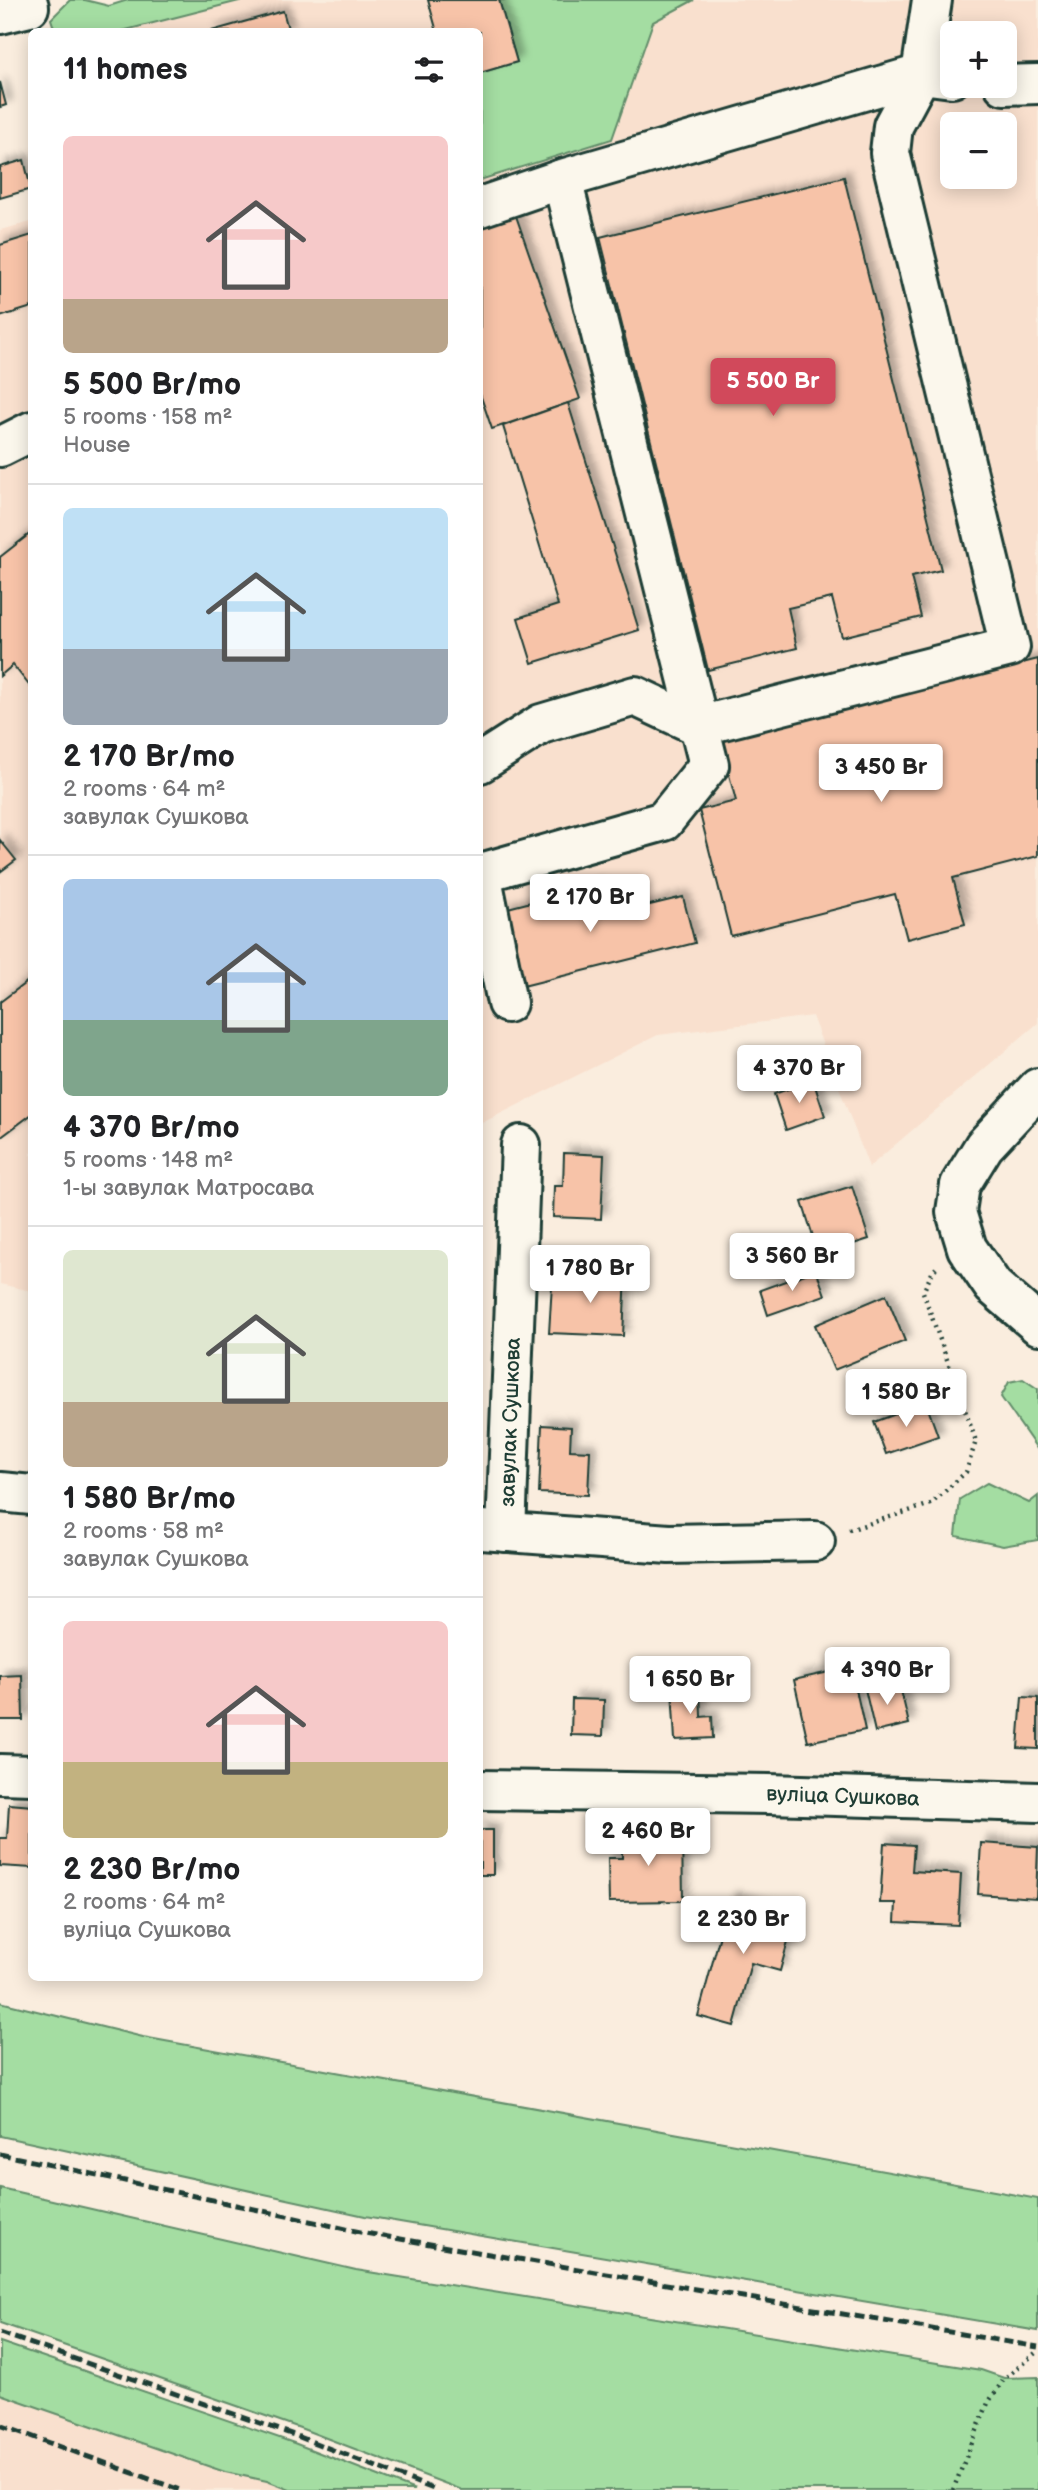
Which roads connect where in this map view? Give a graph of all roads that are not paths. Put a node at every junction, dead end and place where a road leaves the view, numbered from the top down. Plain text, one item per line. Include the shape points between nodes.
1 (932, 0) edge
2 (937, 76) edge
3 (1038, 84) edge
4 (1017, 85) edge
5 (562, 179) junction
6 (483, 205) edge
7 (28, 433) edge
8 (0, 447) edge
9 (699, 726) junction
10 (483, 761) edge
11 (483, 872) edge
12 (483, 883) edge
13 (507, 1003) dead end
14 (1038, 1088) edge
15 (521, 1145) dead end
16 (1038, 1325) edge
17 (0, 1492) edge
18 (28, 1495) edge
19 (493, 1531) edge
20 (815, 1541) road end
21 (0, 1774) edge
22 (28, 1775) edge
23 (483, 1790) edge
24 (1038, 1802) edge

1 - 2 street
2 - 5 street
2 - 9 street via 893,126 890,153 1010,647
3 - 4 street
5 - 6 street
5 - 9 street
7 - 8 street
9 - 10 street via 635,696 541,724
9 - 11 street via 709,765 664,821
12 - 13 street
14 - 16 street via 984,1146 960,1185 961,1230 993,1286
15 - 19 street, завулак Сушкова
17 - 18 street
19 - 20 street, завулак Сушкова via 668,1544
21 - 22 street
23 - 24 street, вуліца Сушкова

